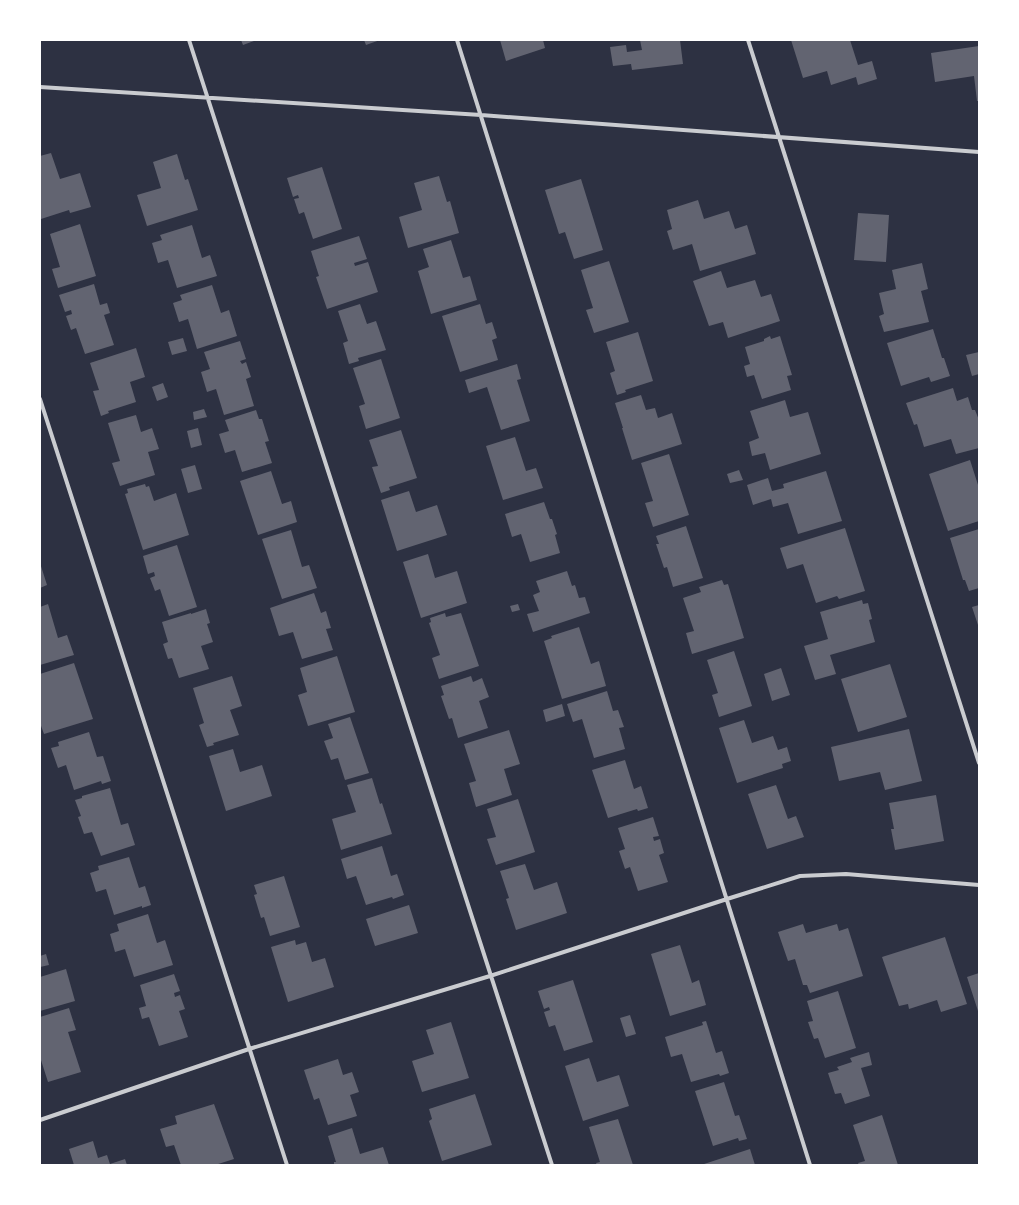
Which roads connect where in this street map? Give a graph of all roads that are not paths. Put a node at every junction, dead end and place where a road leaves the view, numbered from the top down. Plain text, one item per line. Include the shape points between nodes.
1 (189, 40) edge
2 (456, 40) edge
3 (748, 40) edge
4 (40, 87) edge
5 (208, 97) junction
6 (481, 115) junction
7 (778, 136) junction
8 (979, 152) edge
9 (40, 399) edge
10 (979, 763) edge
11 (979, 885) edge
12 (727, 899) junction
13 (490, 976) junction
14 (249, 1049) junction
15 (40, 1120) edge
16 (287, 1165) edge
17 (552, 1165) edge
18 (810, 1165) edge

1 - 5 street
2 - 6 street
3 - 7 street
4 - 5 street
5 - 6 street
5 - 13 street
6 - 7 street
6 - 12 street
7 - 8 street
7 - 10 street
9 - 14 street
11 - 12 street via 846,874 800,876
12 - 13 street
12 - 18 street
13 - 14 street
13 - 17 street
14 - 15 street
14 - 16 street

